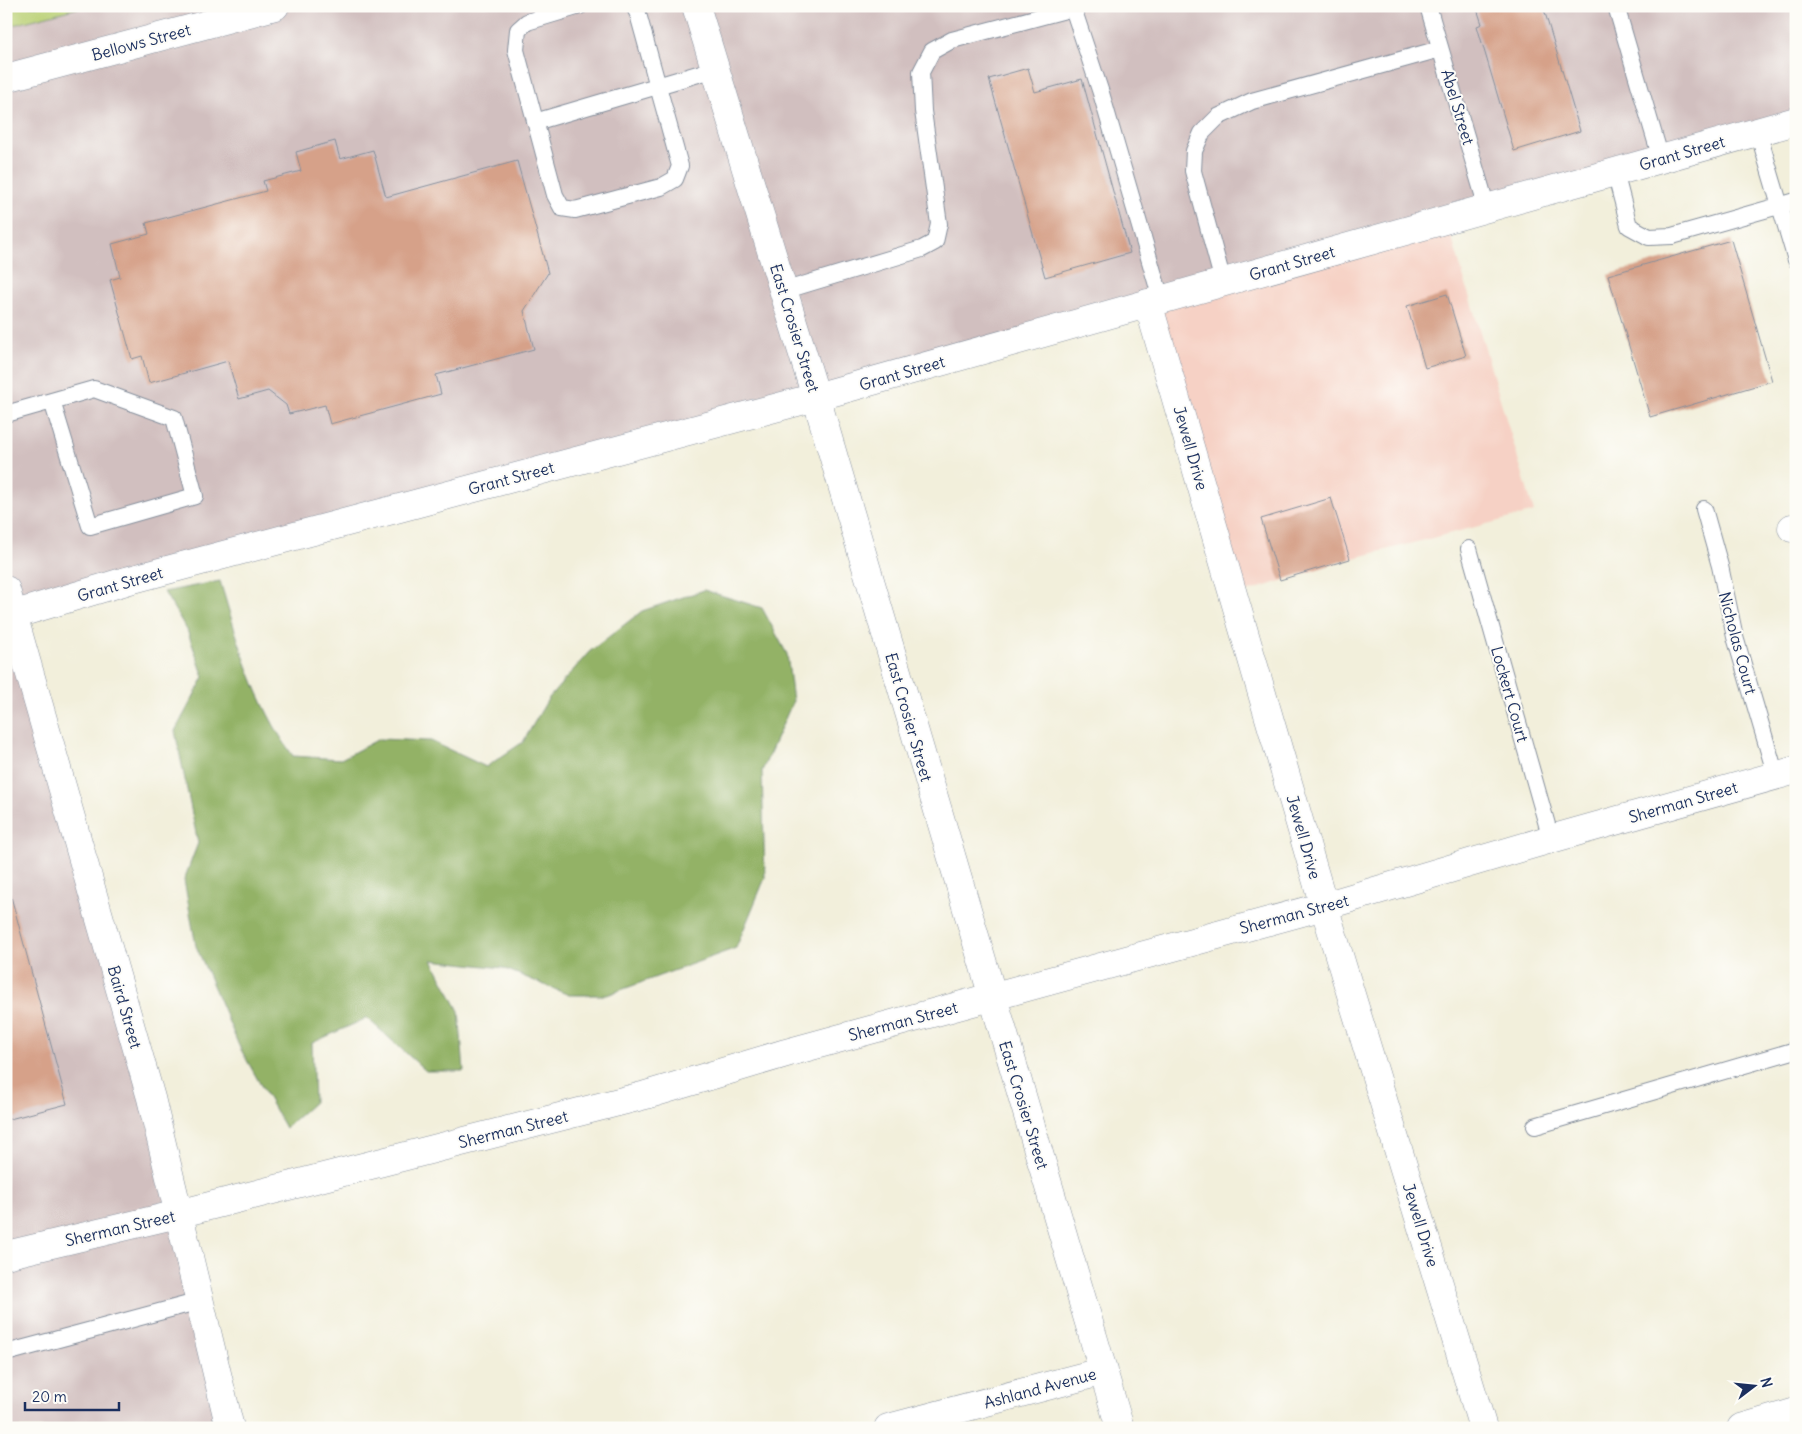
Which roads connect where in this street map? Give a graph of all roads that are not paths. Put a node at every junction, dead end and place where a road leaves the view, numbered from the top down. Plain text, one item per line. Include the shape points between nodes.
1 (275, 6) edge
2 (580, 6) edge
3 (634, 6) edge
4 (696, 6) edge
5 (1428, 6) edge
6 (1616, 6) edge
7 (1073, 7) edge
8 (1440, 50) junction
9 (715, 69) junction
10 (6, 78) edge
11 (658, 86) junction
12 (1796, 121) edge
13 (535, 122) junction
14 (1758, 132) junction
15 (1661, 159) junction
16 (1615, 172) junction
17 (1788, 203) edge
18 (1487, 208) junction
19 (1796, 260) edge
20 (1223, 282) junction
21 (783, 291) junction
22 (1155, 301) junction
23 (816, 397) junction
24 (52, 401) junction
25 (6, 414) edge
26 (1704, 508) dead end
27 (1469, 549) dead end
28 (9, 607) edge
29 (1786, 773) edge
30 (1551, 839) junction
31 (1324, 906) junction
32 (991, 997) junction
33 (1796, 1050) edge
34 (1535, 1126) dead end
35 (178, 1214) junction
36 (6, 1255) edge
37 (200, 1301) junction
38 (6, 1354) edge
39 (1104, 1371) junction
40 (1796, 1412) edge
41 (230, 1428) edge
42 (888, 1428) edge
43 (1120, 1428) edge
44 (1483, 1428) edge
45 (1741, 1428) edge

1 - 10 street, Bellows Street
2 - 13 lane via 527,22 518,30 516,50
3 - 11 lane
4 - 9 street, East Crosier Street
5 - 8 lane, Abel Street
6 - 15 lane
7 - 21 lane via 952,40 932,52 921,72 923,111 939,224 935,242 922,249
7 - 22 lane via 1101,92
8 - 18 lane, Abel Street
8 - 20 lane via 1252,101 1218,117 1202,133 1194,151 1193,171
9 - 11 lane
9 - 21 street, East Crosier Street
11 - 13 lane
11 - 13 lane via 680,166 675,178 661,187 575,210 562,208 555,195
12 - 14 street, Grant Street
14 - 15 street, Grant Street
14 - 17 lane
15 - 16 street, Grant Street
16 - 17 lane via 1629,226 1649,236 1672,236
16 - 18 street, Grant Street
17 - 19 lane
18 - 20 street, Grant Street
20 - 22 street, Grant Street
21 - 23 street, East Crosier Street
22 - 23 street, Grant Street
22 - 31 street, Jewell Drive
23 - 28 street, Grant Street via 136,579
23 - 32 street, East Crosier Street
24 - 24 lane via 94,389 174,418 195,496 90,526
24 - 25 lane
26 - 29 lane, Nicholas Court via 1735,637
27 - 30 lane, Lockert Court
28 - 35 street, Baird Street via 151,1098
29 - 30 street, Sherman Street
30 - 31 street, Sherman Street
31 - 32 street, Sherman Street
31 - 44 street, Jewell Drive
32 - 35 street, Sherman Street via 646,1095
32 - 39 street, East Crosier Street
33 - 34 lane
35 - 36 street, Sherman Street
35 - 37 street, Baird Street
37 - 38 lane
37 - 41 street, Baird Street
39 - 42 street, Ashland Avenue
39 - 43 street, East Crosier Street
40 - 45 street

